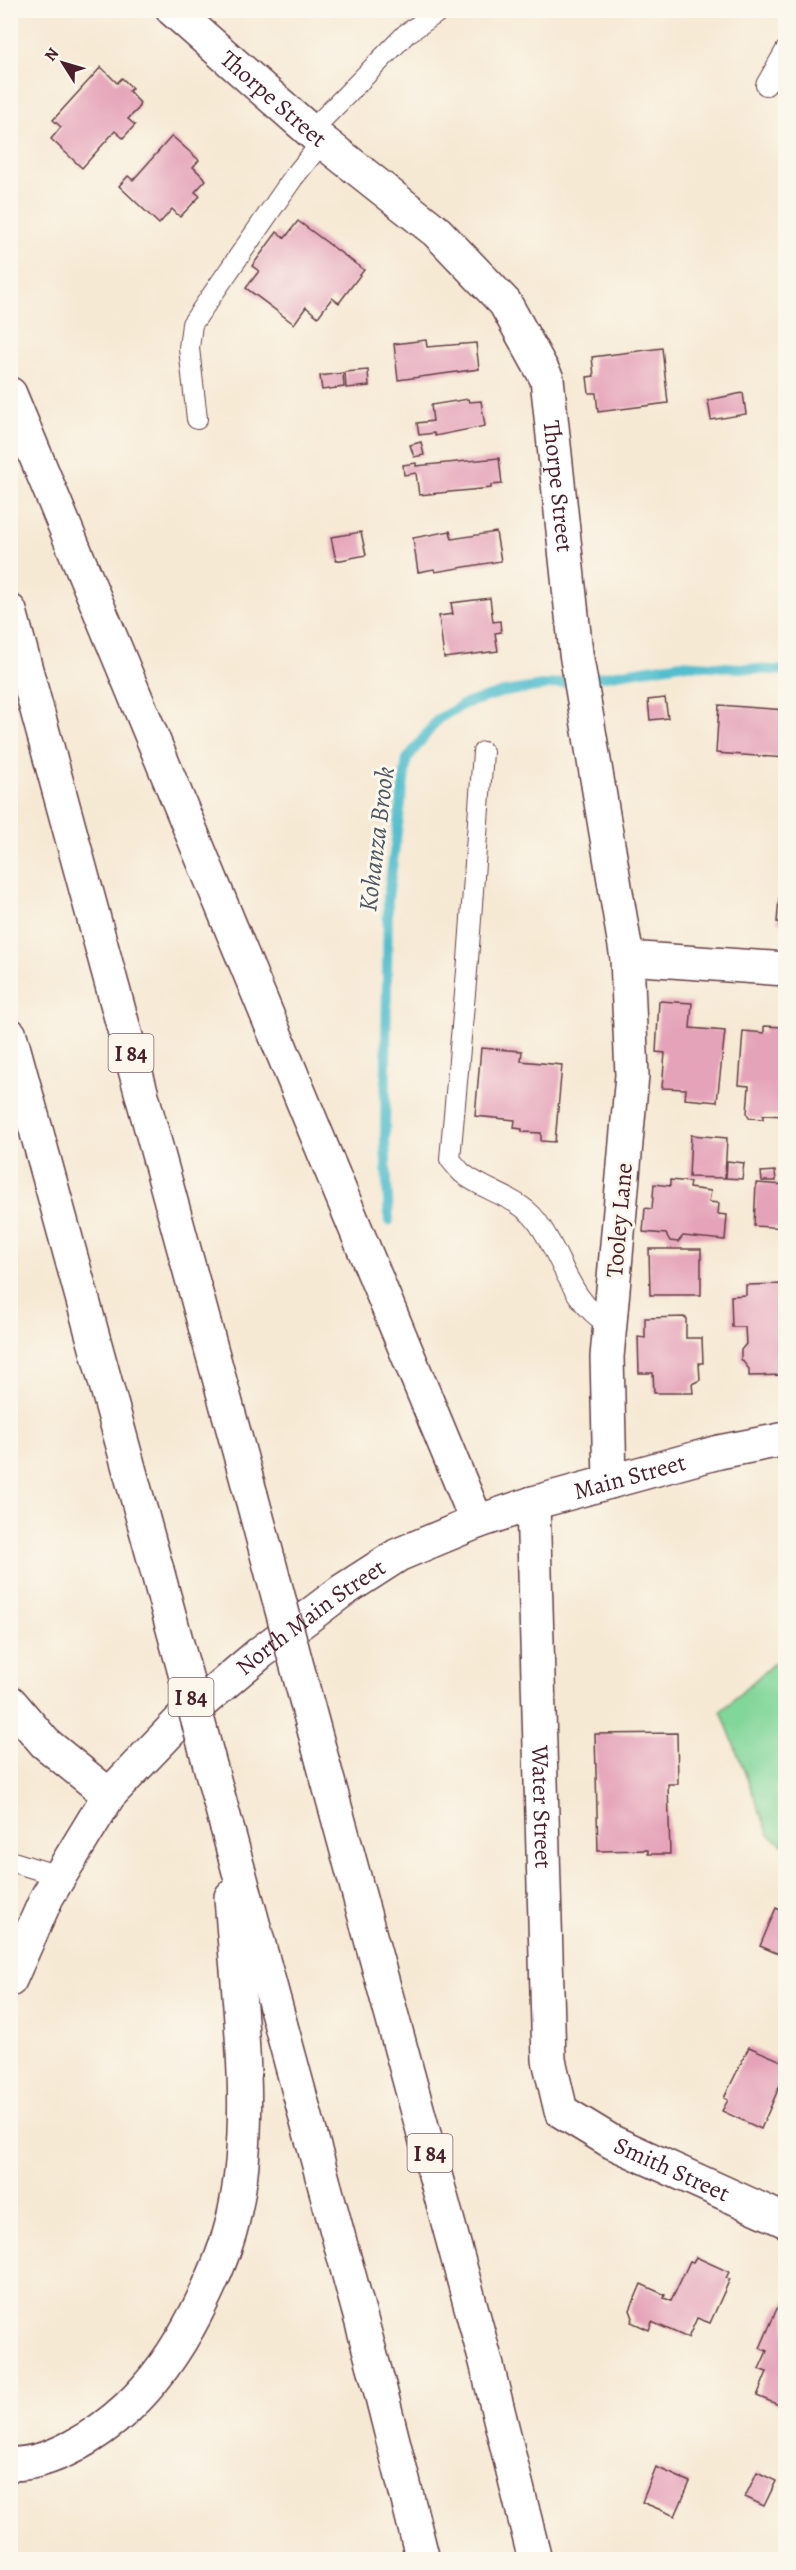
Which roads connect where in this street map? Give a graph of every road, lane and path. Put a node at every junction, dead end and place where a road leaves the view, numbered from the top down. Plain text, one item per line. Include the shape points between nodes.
1 (173, 10) edge
2 (441, 10) edge
3 (786, 50) edge
4 (766, 85) dead end
5 (317, 136) junction
6 (10, 394) edge
7 (197, 419) dead end
8 (10, 611) edge
9 (483, 752) dead end
10 (627, 957) junction
11 (786, 969) edge
12 (10, 1035) edge
13 (609, 1325) junction
14 (786, 1439) edge
15 (610, 1482) junction
16 (533, 1503) junction
17 (477, 1522) junction
18 (10, 1702) edge
19 (109, 1795) junction
20 (226, 1824) junction
21 (10, 1861) edge
22 (59, 1876) junction
23 (13, 1967) edge
24 (561, 2111) joint
25 (786, 2221) edge
26 (10, 2464) edge
27 (423, 2559) edge
28 (535, 2559) edge

1 - 5 main road, Thorpe Street
2 - 5 lane via 406,34
3 - 4 lane
5 - 7 lane via 293,178 192,324 189,348
5 - 10 main road, Thorpe Street via 436,232 505,303 547,379 578,662
6 - 17 main road
8 - 28 main road, I 84, bridge via 486,2361
9 - 13 lane via 450,1159 463,1173 535,1219 578,1297 592,1314
10 - 11 main road
10 - 13 main road, Tooley Lane via 632,1074
12 - 20 main road, I 84, bridge
13 - 15 main road, Tooley Lane
14 - 15 main road, Main Street via 719,1452
15 - 16 main road, Main Street
16 - 17 main road, Main Street
16 - 24 main road, Water Street via 549,2060
17 - 19 main road, North Main Street via 398,1555 342,1591 180,1721
18 - 19 main road via 45,1743
19 - 22 main road, North Main Street
20 - 26 main road via 243,2073 243,2151 234,2216 214,2278 182,2340 146,2390 108,2426 59,2454
20 - 27 main road, I 84
21 - 22 lane
22 - 23 main road, North Main Street
24 - 25 main road, Smith Street via 612,2142

